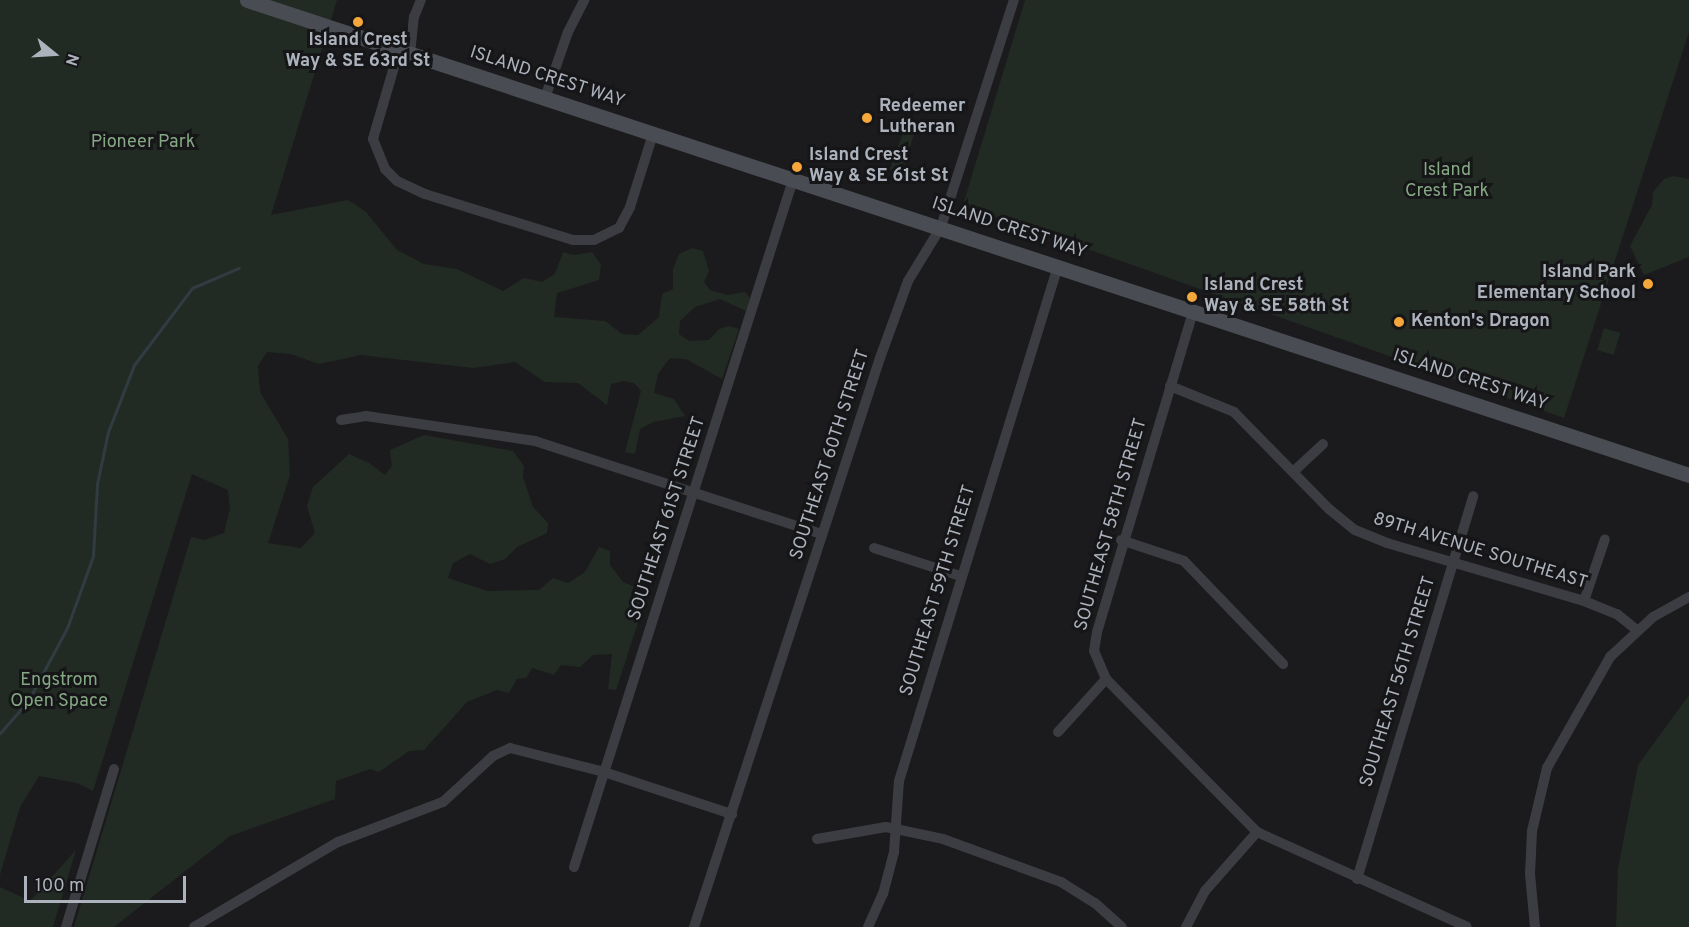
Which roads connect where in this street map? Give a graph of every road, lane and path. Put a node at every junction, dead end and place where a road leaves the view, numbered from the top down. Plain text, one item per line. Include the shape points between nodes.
1 (247, 0) edge
2 (421, 0) edge
3 (584, 0) edge
4 (1014, 0) edge
5 (410, 54) junction
6 (394, 67) dead end
7 (545, 98) junction
8 (653, 134) junction
9 (793, 180) junction
10 (941, 228) junction
11 (1058, 266) junction
12 (1193, 311) junction
13 (1170, 386) junction
14 (341, 420) dead end
15 (1323, 444) dead end
16 (1293, 472) junction
17 (1689, 475) edge
18 (694, 492) junction
19 (1473, 496) dead end
20 (822, 534) junction
21 (1605, 539) dead end
22 (1122, 540) junction
23 (874, 548) dead end
24 (1454, 561) junction
25 (960, 576) junction
26 (1689, 597) edge
27 (1584, 601) junction
28 (1637, 630) junction
29 (1283, 664) dead end
30 (1106, 679) junction
31 (1058, 732) dead end
32 (114, 768) dead end
33 (604, 772) junction
34 (732, 814) junction
35 (897, 827) junction
36 (1257, 832) junction
37 (817, 839) dead end
38 (574, 867) dead end
39 (1357, 879) junction
40 (66, 927) edge
41 (194, 927) edge
42 (694, 927) edge
43 (868, 927) edge
44 (1122, 927) edge
45 (1186, 927) edge
46 (1467, 927) edge
47 (1535, 927) edge

1 - 5 main road, ISLAND CREST WAY
2 - 5 street via 414,17
3 - 7 street via 568,32
4 - 10 street, SOUTHEAST 60TH STREET
5 - 7 main road, ISLAND CREST WAY
6 - 8 street via 373,139 385,169 397,181 425,194 573,240 594,240 610,234 627,213
7 - 8 main road, ISLAND CREST WAY
8 - 9 main road, ISLAND CREST WAY
9 - 10 main road, ISLAND CREST WAY
9 - 18 street, SOUTHEAST 61ST STREET
10 - 11 main road, ISLAND CREST WAY
10 - 20 street, SOUTHEAST 60TH STREET via 908,281
11 - 12 main road, ISLAND CREST WAY
11 - 25 street, SOUTHEAST 59TH STREET
12 - 13 street, SOUTHEAST 58TH STREET
12 - 17 main road, ISLAND CREST WAY
13 - 16 street, 89TH AVENUE SOUTHEAST via 1234,412
13 - 22 street, SOUTHEAST 58TH STREET
14 - 18 street via 366,416 535,441
15 - 16 street
16 - 24 street, 89TH AVENUE SOUTHEAST via 1342,522 1355,530
18 - 20 street
18 - 33 street, SOUTHEAST 61ST STREET
19 - 24 street, SOUTHEAST 56TH STREET
20 - 34 street, SOUTHEAST 60TH STREET
21 - 27 street
22 - 29 street via 1184,561
22 - 30 street, SOUTHEAST 58TH STREET via 1094,651
23 - 25 street
24 - 27 street, 89TH AVENUE SOUTHEAST
24 - 39 street, SOUTHEAST 56TH STREET
25 - 35 street, SOUTHEAST 59TH STREET via 899,781
26 - 28 street
27 - 28 street, 89TH AVENUE SOUTHEAST via 1617,614
28 - 47 street via 1610,657 1547,768 1532,831 1530,874
30 - 31 street
30 - 36 street
32 - 40 street
33 - 34 street
33 - 38 street, SOUTHEAST 61ST STREET
33 - 41 street via 520,748 501,751 443,802 338,842
34 - 42 street, SOUTHEAST 60TH STREET
35 - 37 street
35 - 43 street, SOUTHEAST 59TH STREET via 883,894
35 - 44 street via 1061,882 1095,903
36 - 39 street
36 - 45 street via 1205,891
39 - 46 street

